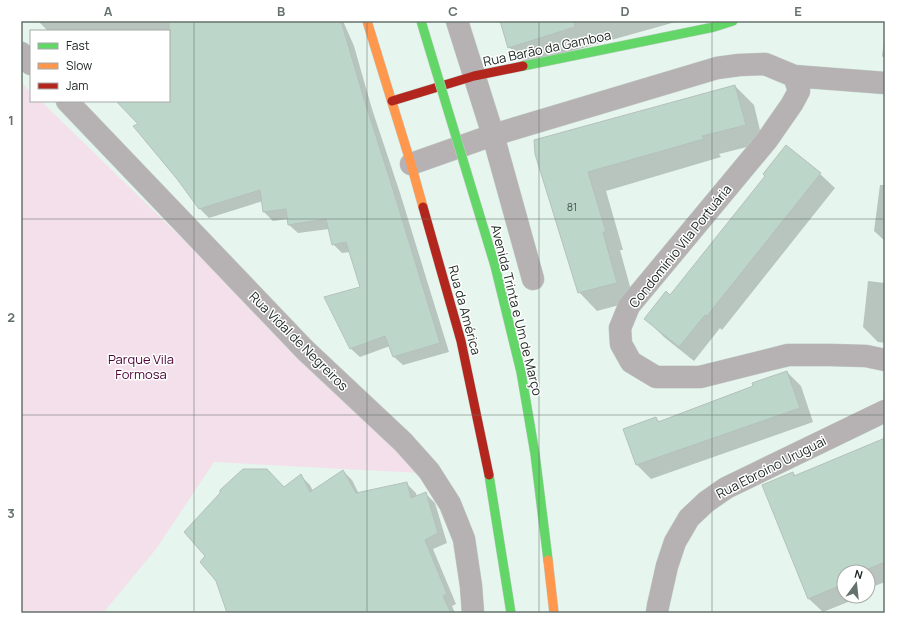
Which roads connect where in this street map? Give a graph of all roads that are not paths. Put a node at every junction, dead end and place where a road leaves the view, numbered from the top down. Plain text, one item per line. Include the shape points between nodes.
1 (367, 21) edge
2 (421, 21) edge
3 (457, 21) edge
4 (733, 21) edge
5 (21, 53) edge
6 (30, 63) edge
7 (474, 76) junction
8 (794, 76) junction
9 (885, 83) edge
10 (392, 101) junction
11 (68, 102) edge
12 (493, 135) junction
13 (411, 164) junction
14 (533, 279) dead end
15 (885, 360) edge
16 (885, 411) edge
17 (473, 613) edge
18 (511, 613) edge
19 (554, 613) edge
20 (657, 613) edge

1 - 10 main road, Rua da América
2 - 19 main road, Avenida Trinta e Um de Março, bridge via 496,266 520,372 535,454
3 - 7 street
4 - 7 main road, Rua Barão da Gamboa
5 - 6 street
7 - 10 main road, Rua Barão da Gamboa
7 - 12 street
8 - 9 street
8 - 12 street via 765,64 717,68
8 - 15 street, Condomínio Vila Portuária via 799,91 767,140 629,306 620,328 621,344 631,362 656,377 700,377 788,355 866,356
10 - 13 main road, Rua da América
11 - 17 street, Rua Vidal de Negreiros via 305,350 403,442 429,471 450,504 464,539
12 - 13 street
12 - 14 street
13 - 18 main road, Rua da América via 472,392 490,478
16 - 20 street, Rua Ebroíno Uruguai via 726,488 706,502 690,518 675,542

